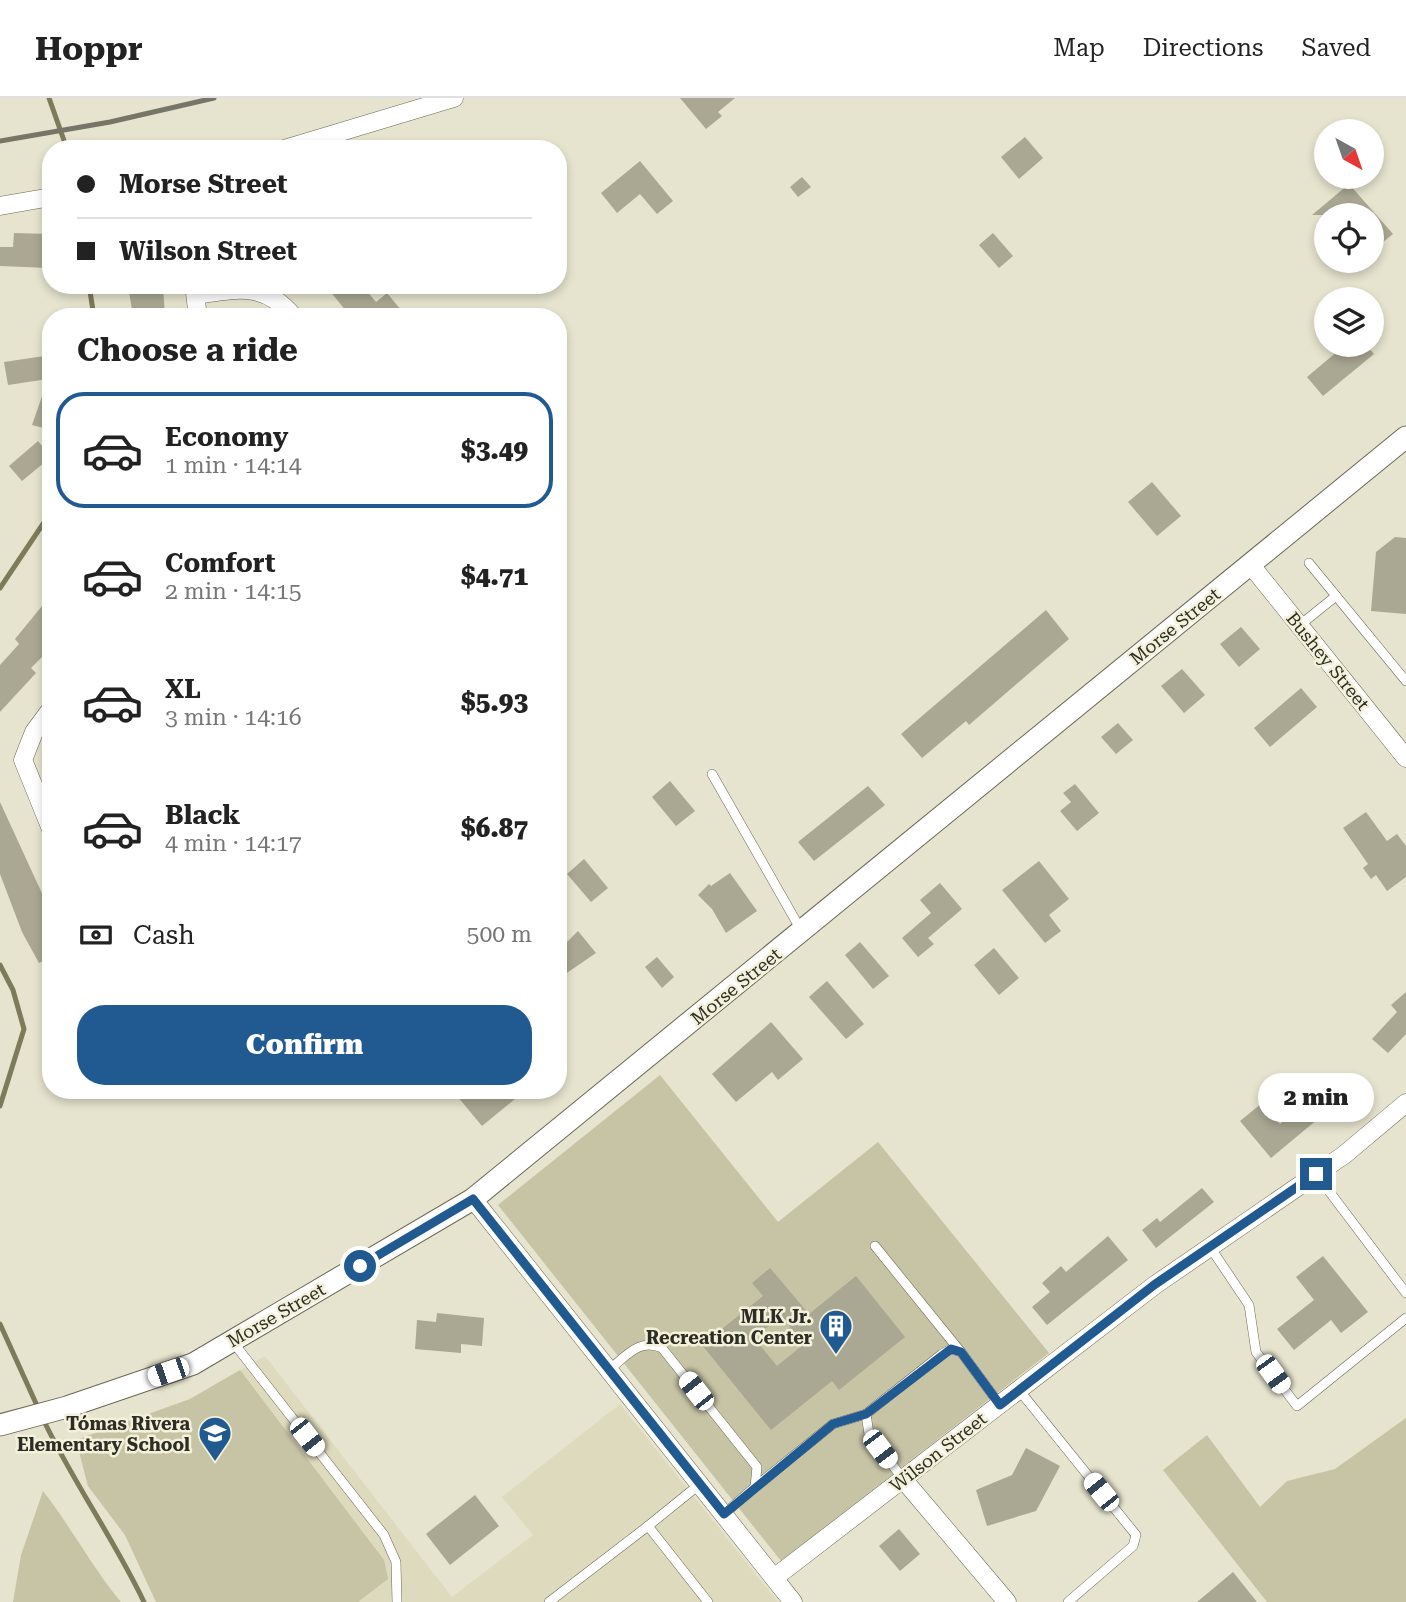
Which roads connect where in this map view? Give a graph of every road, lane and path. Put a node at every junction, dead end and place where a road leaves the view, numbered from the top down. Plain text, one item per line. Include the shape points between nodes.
1 (454, 98) edge
2 (314, 140) edge
3 (42, 199) edge
4 (0, 206) edge
5 (263, 294) edge
6 (287, 308) edge
7 (1404, 442) edge
8 (1309, 563) dead end
9 (1250, 565) junction
10 (1336, 596) junction
11 (1300, 625) junction
12 (1406, 681) edge
13 (42, 721) edge
14 (1403, 746) edge
15 (712, 774) dead end
16 (42, 807) edge
17 (802, 932) junction
18 (1406, 1103) edge
19 (1316, 1174) junction
20 (473, 1199) junction
21 (875, 1246) dead end
22 (1210, 1247) junction
23 (1406, 1293) edge
24 (1406, 1318) edge
25 (232, 1341) junction
26 (961, 1352) junction
27 (610, 1369) junction
28 (1019, 1390) junction
29 (1000, 1405) junction
30 (866, 1414) junction
31 (0, 1425) edge
32 (903, 1479) junction
33 (700, 1484) junction
34 (755, 1487) junction
35 (724, 1514) junction
36 (648, 1526) junction
37 (774, 1578) junction
38 (397, 1602) edge
39 (549, 1602) edge
40 (708, 1602) edge
41 (793, 1602) edge
42 (1007, 1602) edge
43 (1068, 1602) edge

1 - 2 street
3 - 4 street
5 - 6 street
7 - 9 street, Morse Street
8 - 10 lane
9 - 11 street, Bushey Street
9 - 17 street, Morse Street
10 - 11 lane
10 - 12 lane
11 - 14 street, Bushey Street
13 - 16 street via 23,760
15 - 17 lane
17 - 20 street, Morse Street
18 - 19 street, Wilson Street
19 - 22 street, Wilson Street
19 - 23 lane
20 - 25 street, Morse Street
20 - 27 street
21 - 26 lane
22 - 24 lane via 1249,1305 1256,1352 1297,1406
22 - 28 street, Wilson Street
25 - 31 street, Morse Street via 193,1363
25 - 38 lane via 384,1535 396,1562
26 - 29 lane
26 - 30 lane via 951,1349 942,1354
27 - 33 street
27 - 34 lane via 638,1346 652,1343 662,1348 757,1467
28 - 29 street, Wilson Street
28 - 43 lane via 1136,1535 1133,1546
29 - 32 street, Wilson Street
30 - 32 lane via 869,1434
30 - 34 lane via 833,1424
32 - 37 street, Wilson Street
32 - 42 street
33 - 35 street
33 - 36 lane
34 - 35 lane
35 - 37 street
36 - 39 lane
36 - 40 lane
37 - 41 street

